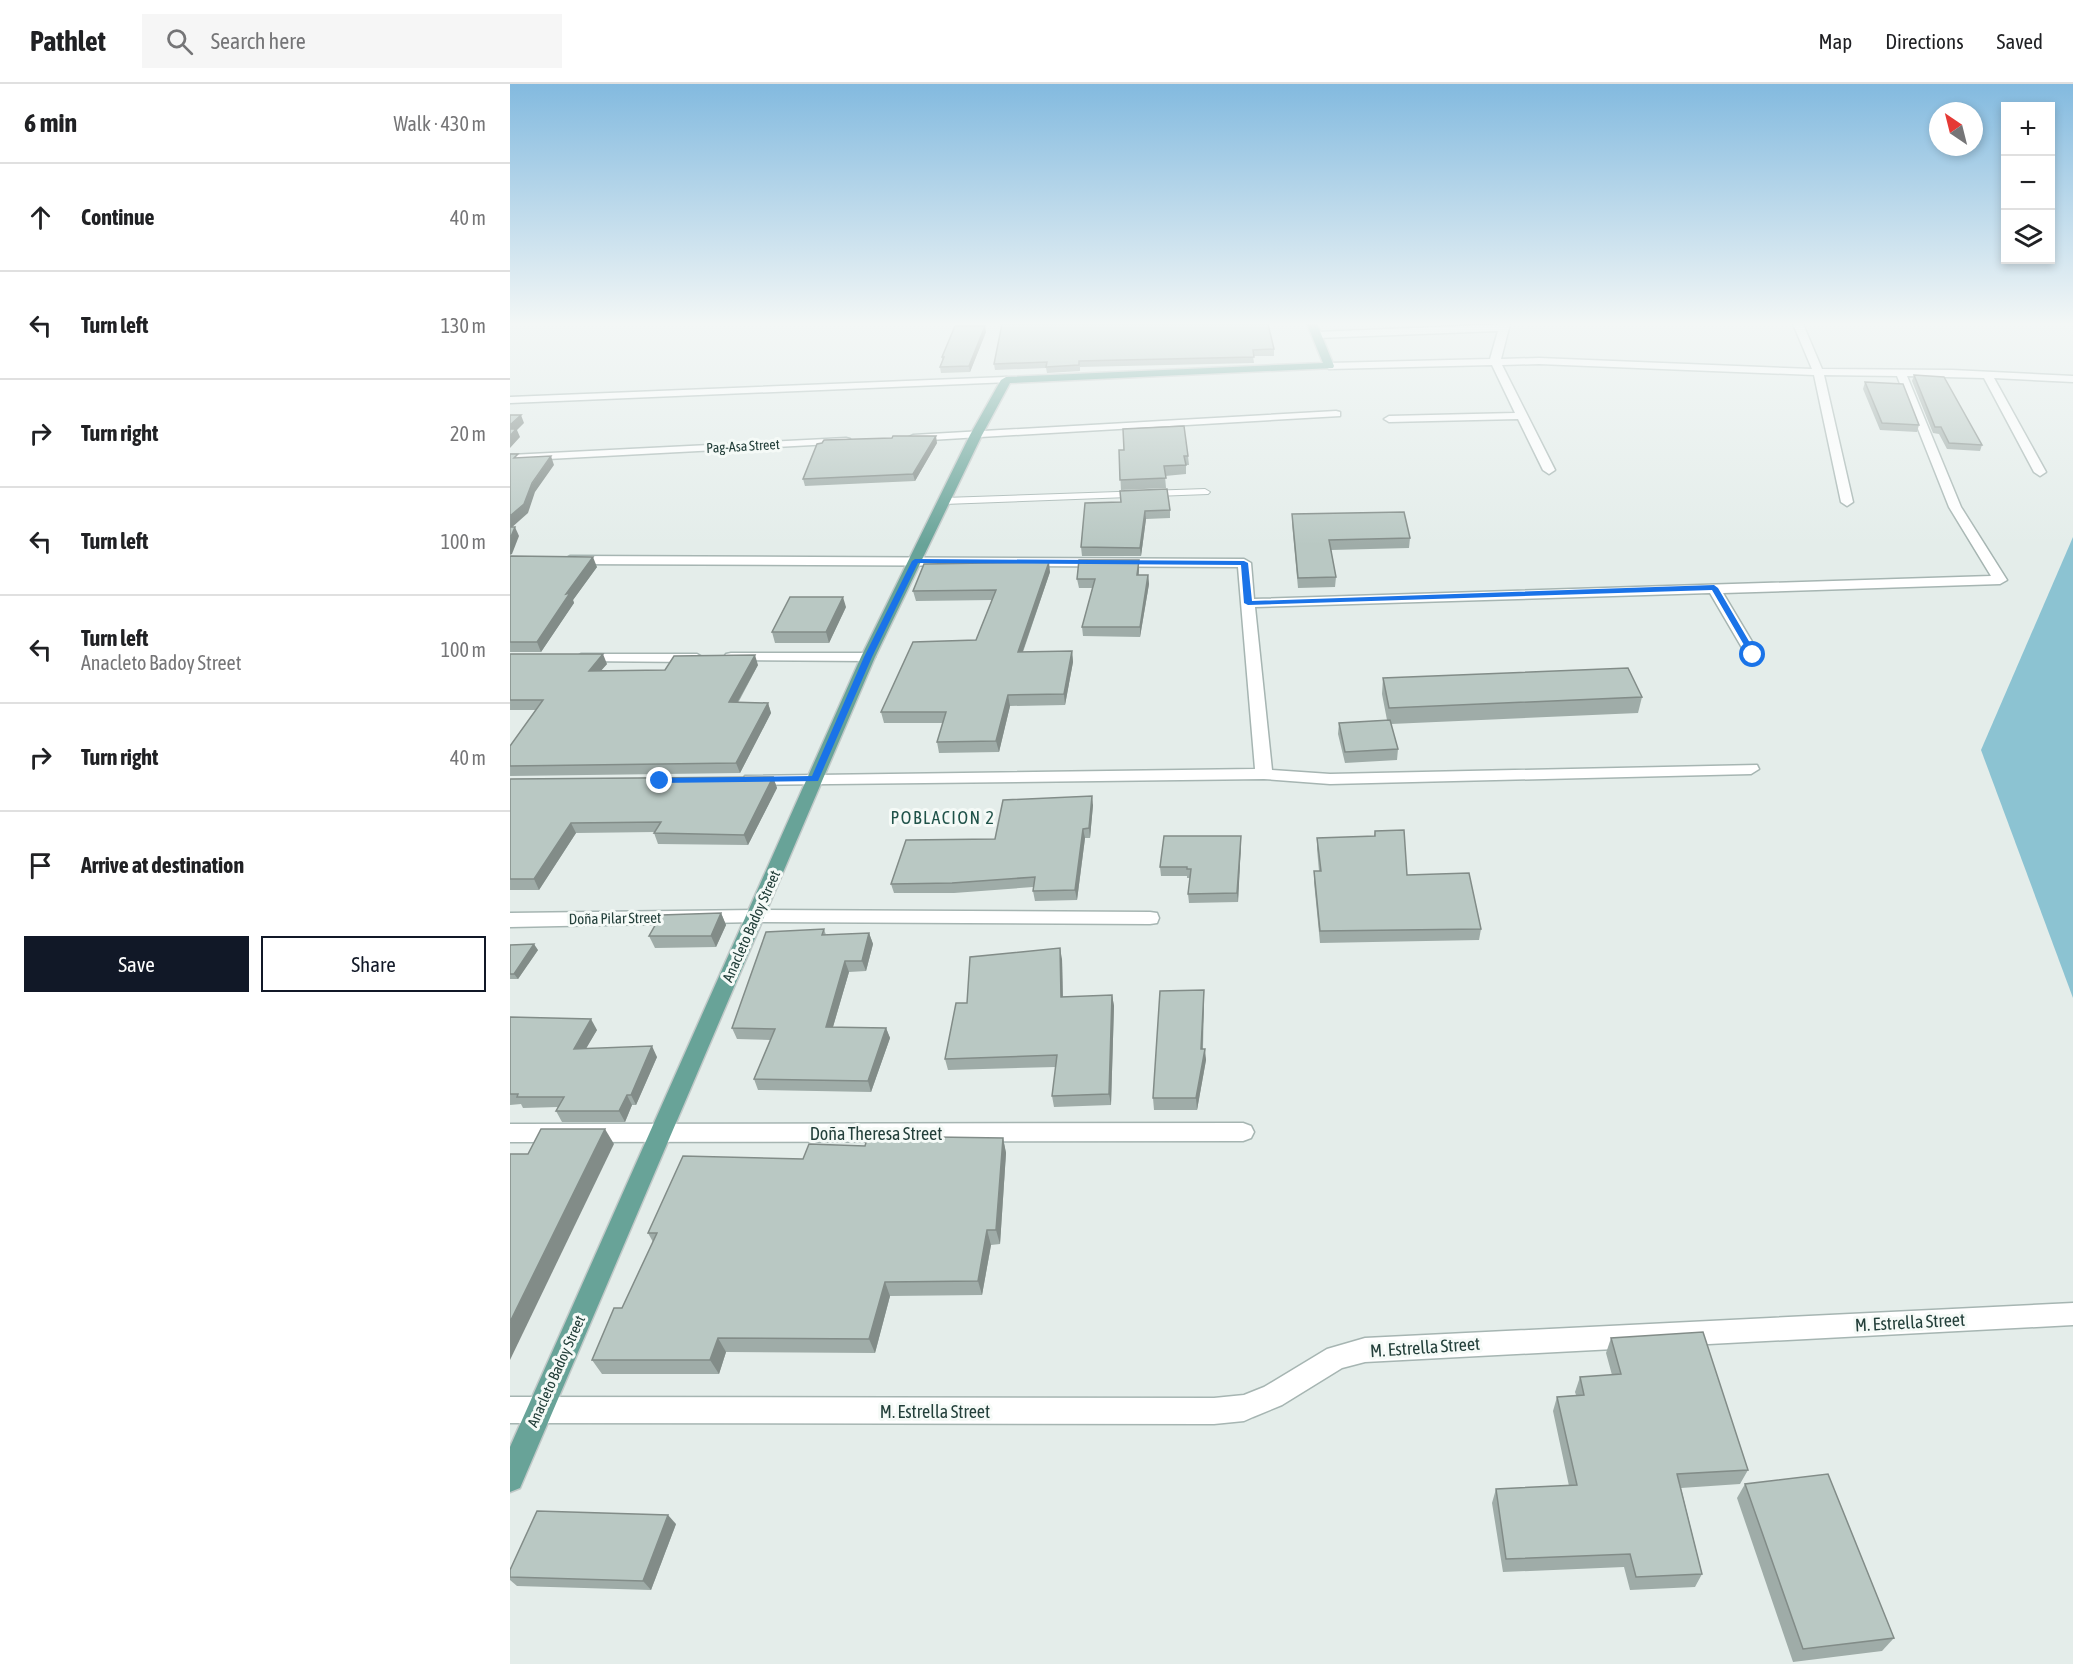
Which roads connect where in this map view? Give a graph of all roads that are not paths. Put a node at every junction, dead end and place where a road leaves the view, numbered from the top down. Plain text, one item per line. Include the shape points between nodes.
1 (569, 398) edge
2 (997, 398) edge
3 (1512, 398) edge
4 (1824, 398) edge
5 (1910, 398) edge
6 (2000, 398) edge
7 (510, 400) edge
8 (1336, 414) dead end
9 (1521, 416) junction
10 (1389, 419) dead end
11 (976, 435) junction
12 (897, 439) edge
13 (862, 440) edge
14 (510, 458) edge
15 (1549, 470) dead end
16 (2040, 472) dead end
17 (1205, 492) dead end
18 (944, 501) junction
19 (1847, 502) dead end
20 (558, 560) edge
21 (915, 561) junction
22 (1714, 588) junction
23 (1248, 603) junction
24 (1753, 655) dead end
25 (868, 657) junction
26 (570, 658) edge
27 (1751, 769) dead end
28 (1264, 774) junction
29 (815, 779) junction
30 (731, 780) edge
31 (756, 916) junction
32 (1150, 918) dead end
33 (510, 920) edge
34 (1243, 1132) dead end
35 (510, 1133) edge
36 (660, 1133) junction
37 (2073, 1314) edge
38 (510, 1410) edge
39 (538, 1410) junction
40 (510, 1478) edge

1 - 7 street
2 - 11 main road, Anacleto Badoy Street
3 - 9 street
4 - 19 street
5 - 22 street via 1955,507 2000,580
6 - 16 street
8 - 11 street
9 - 10 street
9 - 15 street
11 - 12 street
11 - 18 main road, Anacleto Badoy Street
13 - 14 street, Pag-Asa Street
17 - 18 lane
18 - 21 main road, Anacleto Badoy Street
20 - 21 street
21 - 23 street via 1244,563
21 - 25 main road, Anacleto Badoy Street
22 - 23 street
22 - 24 street
23 - 28 street
25 - 26 street
25 - 29 main road, Anacleto Badoy Street
27 - 28 street via 1330,779
28 - 29 street
29 - 30 street
29 - 31 main road, Anacleto Badoy Street
31 - 32 street, Doña Pilar Street
31 - 33 street, Doña Pilar Street
31 - 36 main road, Anacleto Badoy Street
34 - 36 street, Doña Theresa Street
35 - 36 street, Doña Theresa Street
36 - 39 main road, Anacleto Badoy Street
37 - 39 street, M. Estrella Street via 1365,1350 1336,1358 1273,1396 1244,1407 1214,1412
38 - 39 street, M. Estrella Street
39 - 40 main road, Anacleto Badoy Street

